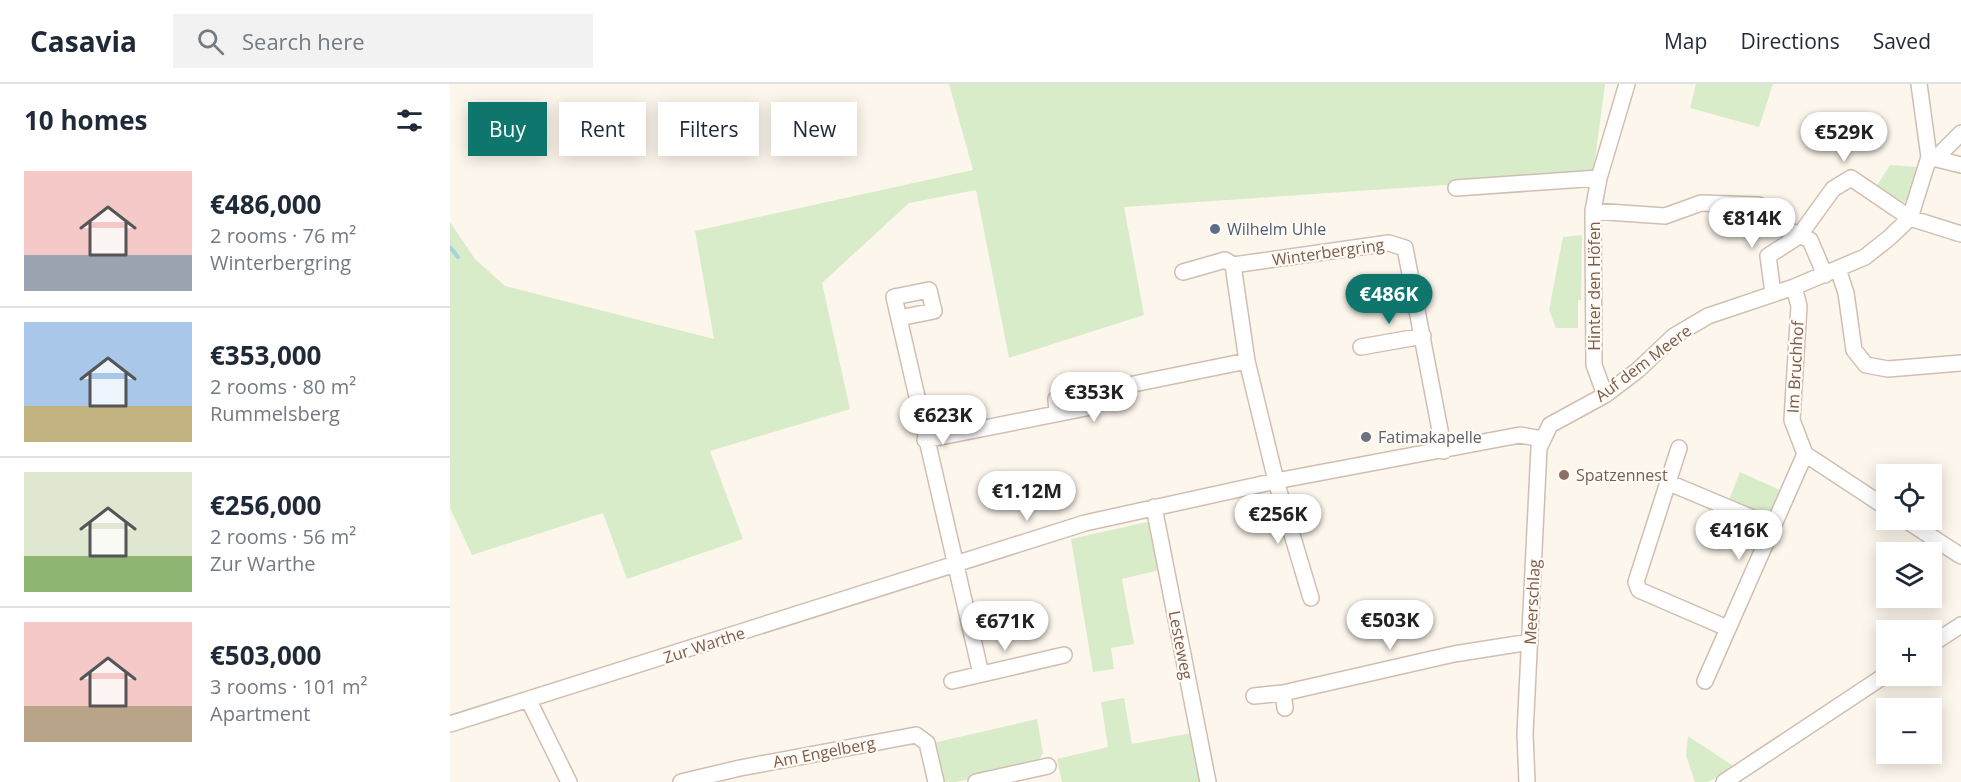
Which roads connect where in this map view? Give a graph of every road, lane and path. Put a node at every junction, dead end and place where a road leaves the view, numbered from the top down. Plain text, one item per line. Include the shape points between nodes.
1 (1627, 84) edge
2 (1919, 84) edge
3 (1961, 133) edge
4 (1932, 158) junction
5 (1961, 165) edge
6 (1599, 178) junction
7 (1456, 188) dead end
8 (1593, 211) junction
9 (1910, 218) junction
10 (1961, 234) edge
11 (1799, 236) junction
12 (1233, 265) junction
13 (1183, 272) dead end
14 (1832, 272) junction
15 (1794, 287) junction
16 (1773, 293) junction
17 (899, 318) dead end
18 (1423, 336) junction
19 (1361, 347) dead end
20 (1247, 360) junction
21 (1961, 363) edge
22 (1605, 395) junction
23 (1550, 425) joint
24 (1542, 439) junction
25 (925, 441) junction
26 (1679, 448) dead end
27 (1444, 451) junction
28 (1805, 454) junction
29 (1276, 481) junction
30 (1666, 482) junction
31 (1876, 501) edge
32 (1154, 507) junction
33 (1772, 526) junction
34 (1921, 530) edge
35 (1961, 556) edge
36 (957, 563) junction
37 (1311, 598) dead end
38 (1961, 625) edge
39 (1727, 628) junction
40 (1942, 637) edge
41 (1530, 642) junction
42 (1064, 655) dead end
43 (981, 674) junction
44 (952, 681) dead end
45 (1705, 681) dead end
46 (1876, 681) edge
47 (1254, 696) dead end
48 (529, 701) junction
49 (450, 724) edge
50 (1048, 766) dead end
51 (569, 782) edge
52 (681, 782) edge
53 (936, 782) edge
54 (976, 782) edge
55 (1208, 782) edge
56 (1527, 782) edge
57 (1724, 782) edge

1 - 6 street, Hinter den Höfen
2 - 4 street
3 - 4 street
4 - 5 street
4 - 9 street
6 - 7 street
6 - 8 street, Hinter den Höfen
8 - 11 street, Hinter den Höfen via 1665,216 1701,203 1759,205
8 - 22 street, Hinter den Höfen via 1594,364
9 - 10 street
9 - 11 street via 1851,178 1833,189
9 - 14 street, Auf dem Meere via 1865,257
11 - 14 street via 1810,240
11 - 16 street via 1768,256
12 - 13 street, Winterbergring via 1225,260
12 - 18 street, Winterbergring via 1399,244 1405,248
12 - 20 street
14 - 15 street, Auf dem Meere
14 - 21 street via 1846,293 1854,350 1866,365 1888,369
15 - 16 street, Auf dem Meere
15 - 28 street, Im Bruchhof via 1799,306 1792,420
16 - 22 street, Auf dem Meere via 1708,316 1674,336
17 - 25 street
18 - 19 street
18 - 27 street, Winterbergring
20 - 25 street via 1089,393 1091,407
20 - 29 street
22 - 23 street, Auf dem Meere
23 - 24 street, Meerschlag
24 - 27 street, Zur Warthe via 1520,435
24 - 41 street, Meerschlag
25 - 36 street
26 - 30 street
27 - 29 street, Zur Warthe
28 - 31 street
28 - 33 street
29 - 32 street, Zur Warthe
29 - 37 street
30 - 33 street
30 - 39 street via 1636,582 1639,590
32 - 36 street, Zur Warthe via 1074,526
32 - 55 street, Lesteweg
33 - 39 street
34 - 35 street
36 - 43 street
36 - 48 street, Zur Warthe
38 - 40 street
39 - 45 street
41 - 47 street via 1454,654 1284,700
41 - 56 street, Meerschlag via 1525,734
42 - 43 street
43 - 44 street
46 - 57 street
48 - 49 street, Zur Warthe
48 - 51 street
50 - 54 street
52 - 53 street, Am Engelberg via 915,735 927,743

